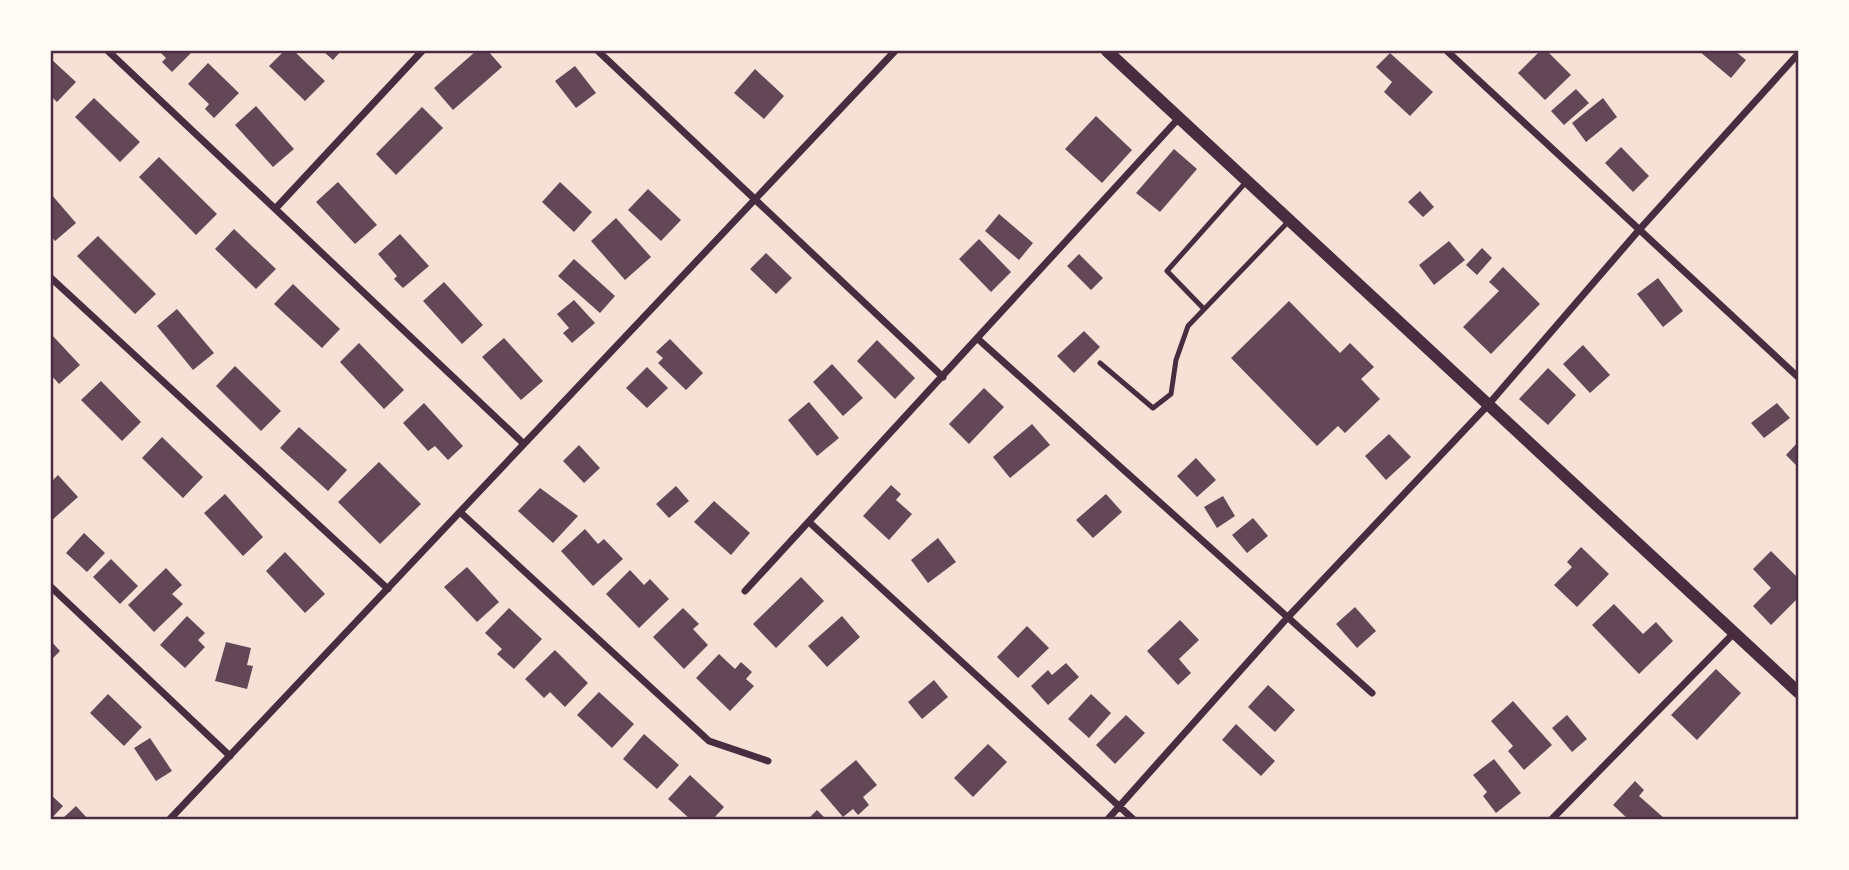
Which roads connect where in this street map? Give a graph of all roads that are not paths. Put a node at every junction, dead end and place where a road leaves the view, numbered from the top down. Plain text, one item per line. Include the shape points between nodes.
1 (108, 51) edge
2 (422, 51) edge
3 (598, 51) edge
4 (895, 51) edge
5 (1107, 51) edge
6 (1447, 51) edge
7 (1798, 54) edge
8 (1179, 118) junction
9 (1247, 181) junction
10 (756, 199) junction
11 (276, 208) junction
12 (1289, 220) junction
13 (1639, 230) junction
14 (51, 278) edge
15 (1204, 309) junction
16 (978, 339) junction
17 (1100, 363) dead end
18 (943, 377) junction
19 (1798, 377) edge
20 (1488, 405) junction
21 (524, 444) junction
22 (460, 512) junction
23 (809, 522) junction
24 (51, 587) edge
25 (388, 589) junction
26 (745, 591) dead end
27 (1287, 617) junction
28 (1734, 633) junction
29 (1798, 692) edge
30 (1372, 693) dead end
31 (230, 756) junction
32 (768, 761) dead end
33 (1120, 807) junction
34 (170, 819) edge
35 (1108, 819) edge
36 (1133, 819) edge
37 (1552, 819) edge

1 - 11 street
2 - 11 street
3 - 10 street
4 - 10 street
5 - 8 street
6 - 13 street
7 - 13 street
8 - 9 street
8 - 16 street
9 - 12 street
9 - 15 lane via 1167,271
10 - 18 street
10 - 21 street
11 - 21 street
12 - 15 lane
12 - 20 street
13 - 19 street
13 - 20 street
14 - 25 street
15 - 17 lane via 1188,326 1176,359 1171,394 1153,408
16 - 18 street
16 - 27 street
18 - 23 street
20 - 27 street
20 - 28 street
21 - 22 street
22 - 25 street
22 - 32 street via 709,741
23 - 26 street
23 - 33 street
24 - 31 street
25 - 31 street
27 - 30 street
27 - 33 street
28 - 29 street
28 - 37 street
31 - 34 street
33 - 35 street
33 - 36 street

